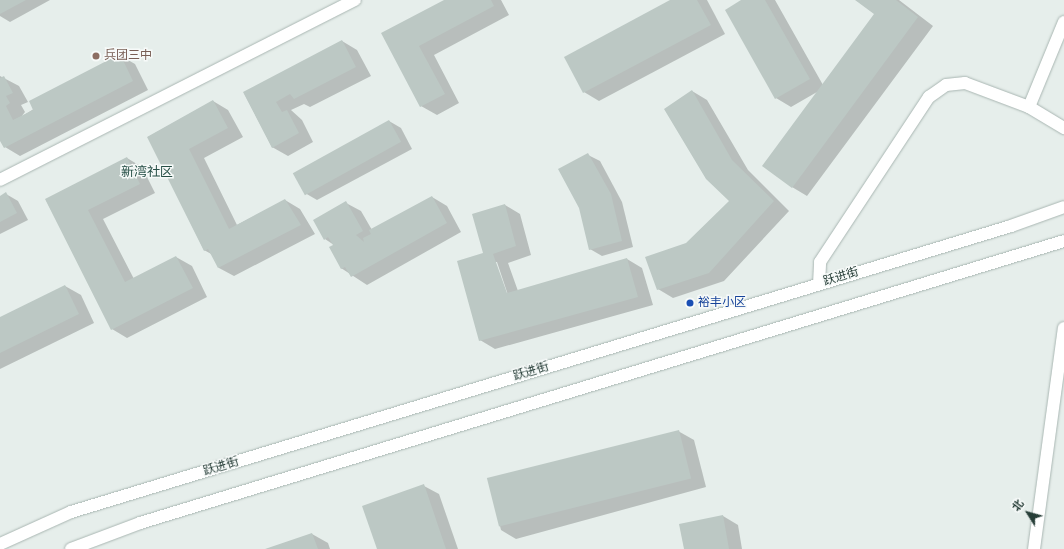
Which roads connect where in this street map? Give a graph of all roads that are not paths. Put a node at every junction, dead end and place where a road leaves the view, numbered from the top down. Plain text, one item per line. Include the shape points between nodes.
1 (355, 0) edge
2 (1064, 22) edge
3 (1029, 107) junction
4 (1064, 128) edge
5 (0, 180) edge
6 (1064, 207) edge
7 (1064, 241) edge
8 (820, 284) junction
9 (1064, 328) edge
10 (0, 544) edge
11 (71, 549) edge
12 (1034, 549) edge

1 - 5 main road
2 - 3 main road
3 - 4 main road
3 - 8 main road via 965,83 946,85 929,97 820,262
6 - 8 main road, 跃进街
7 - 11 main road via 148,521
8 - 10 main road, 跃进街 via 71,512
9 - 12 main road

